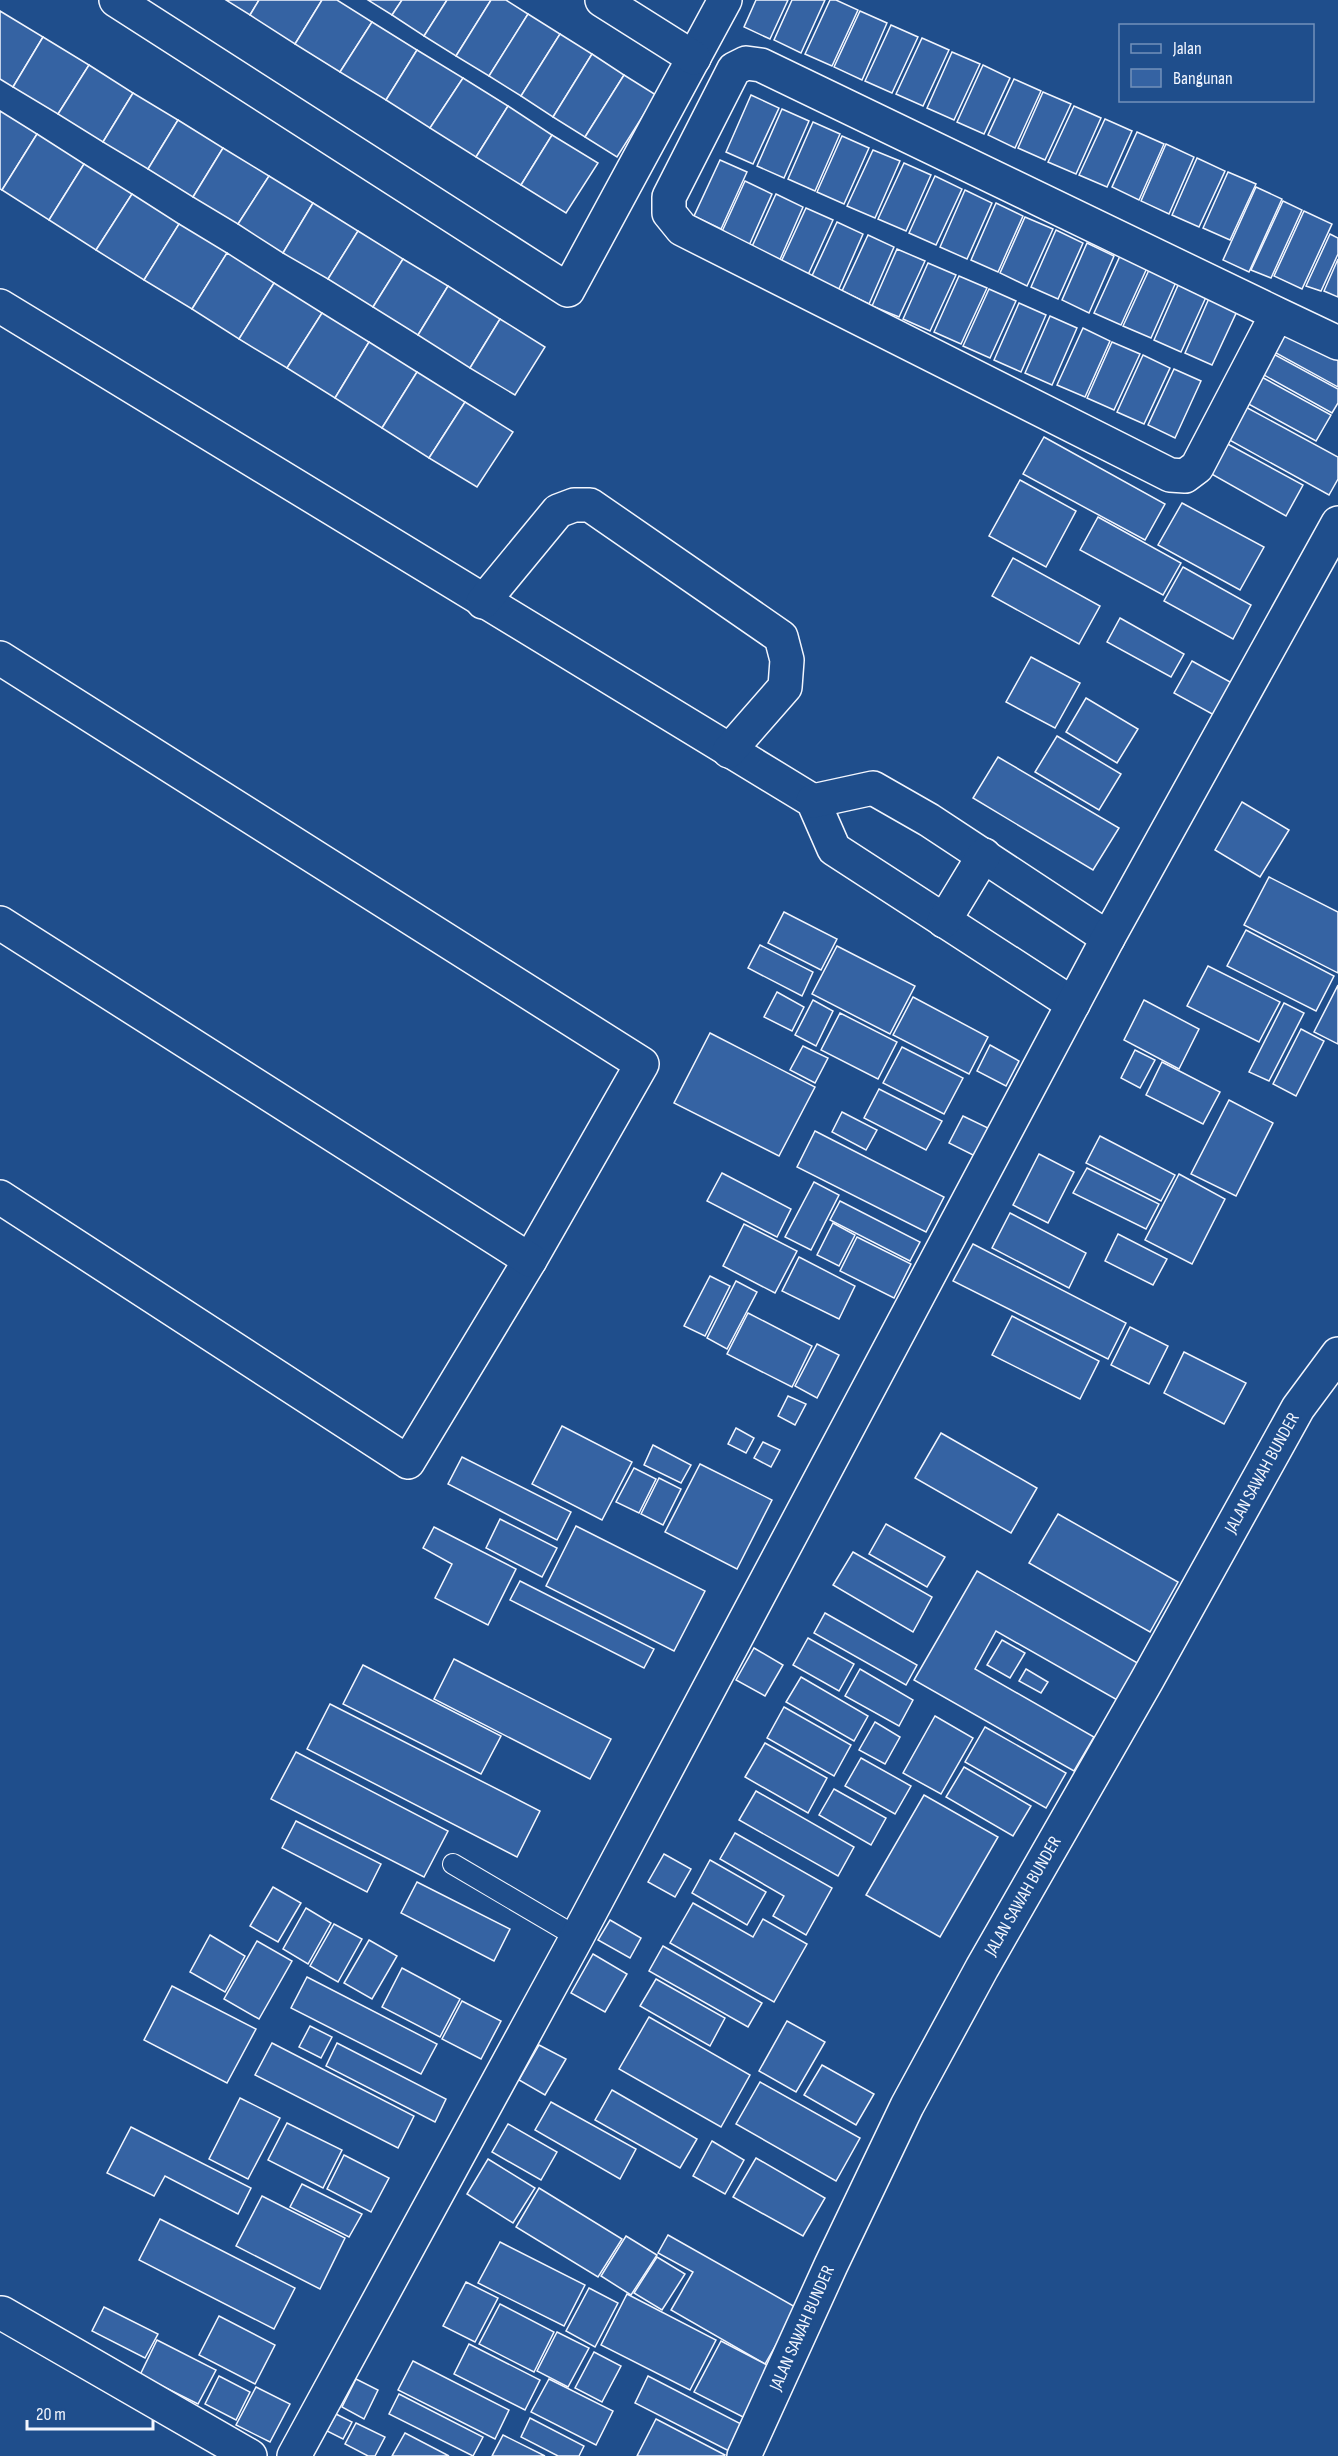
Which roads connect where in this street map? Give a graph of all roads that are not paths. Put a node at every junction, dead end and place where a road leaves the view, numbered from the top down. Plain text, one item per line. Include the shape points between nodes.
1 (116, 0) edge
2 (602, 0) edge
3 (725, 0) edge
4 (694, 58) junction
5 (1, 307) edge
6 (1277, 314) junction
7 (1338, 344) edge
8 (1338, 523) edge
9 (483, 602) junction
10 (0, 658) edge
11 (729, 751) junction
12 (813, 801) junction
13 (984, 855) junction
14 (944, 921) junction
15 (0, 923) edge
16 (1108, 938) junction
17 (1073, 1004) junction
18 (0, 1197) edge
19 (530, 1260) junction
20 (1338, 1354) edge
21 (453, 1864) dead end
22 (578, 1937) junction
23 (2, 2313) dead end
24 (250, 2456) edge
25 (294, 2456) edge
26 (744, 2456) edge

1 - 4 street via 568,290
2 - 4 street
3 - 4 street
5 - 9 street
6 - 6 street via 1197,467 1185,476 1170,475 682,229 669,213 669,197 734,69 746,63 761,65
6 - 7 street
8 - 16 street
9 - 11 street
9 - 11 street via 558,511 590,505 781,637 787,660 786,687
10 - 19 street via 642,1064
11 - 12 street
12 - 13 street via 873,788
12 - 14 street via 834,849
13 - 14 street
13 - 16 street
14 - 17 street
15 - 19 street
16 - 17 street
17 - 22 street
18 - 19 street via 408,1462
20 - 26 street, JALAN SAWAH BUNDER via 1298,1408 907,2106
21 - 22 lane
22 - 25 street
23 - 24 street

